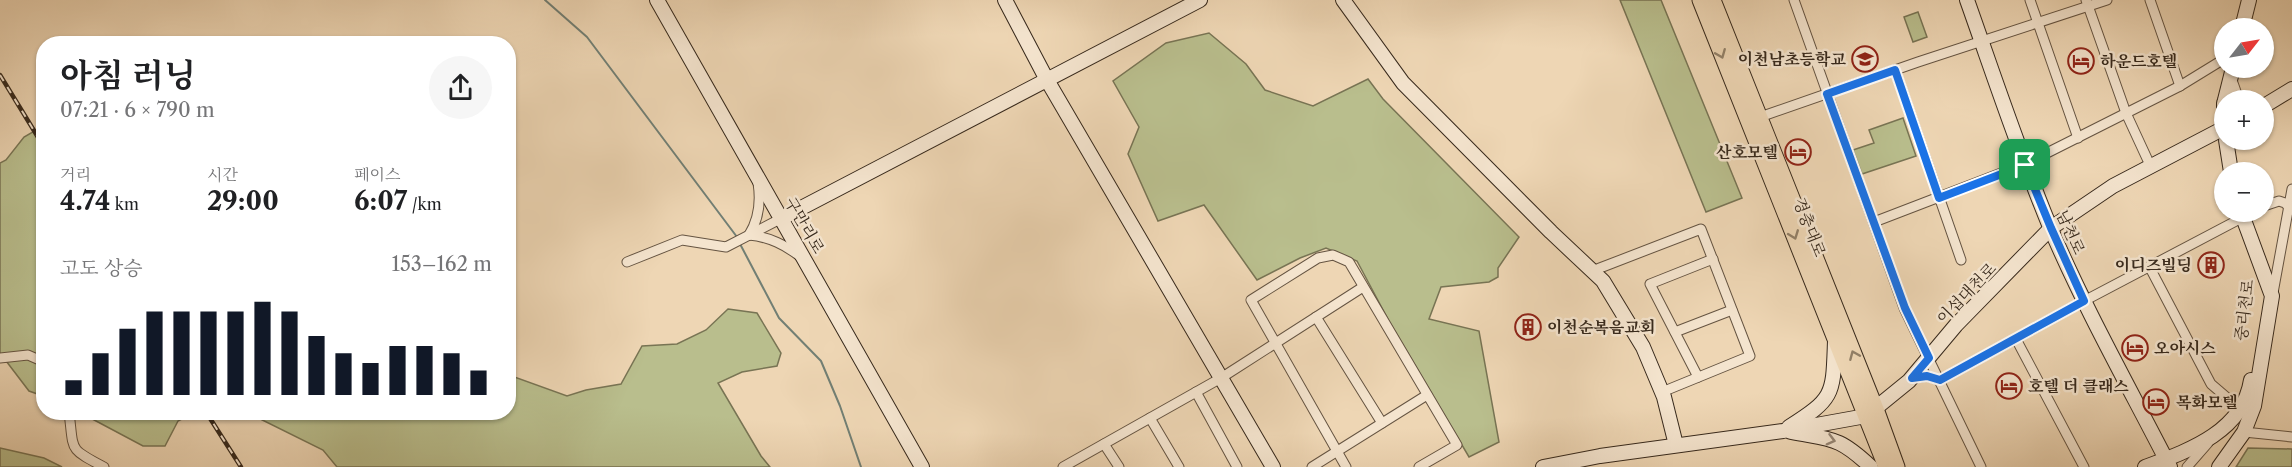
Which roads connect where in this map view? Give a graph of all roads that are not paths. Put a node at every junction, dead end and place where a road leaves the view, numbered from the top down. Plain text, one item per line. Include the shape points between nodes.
1 (657, 0) edge
2 (1005, 0) edge
3 (1200, 0) edge
4 (1343, 0) edge
5 (1700, 0) edge
6 (1713, 0) edge
7 (1794, 0) edge
8 (1967, 0) edge
9 (2030, 0) edge
10 (2107, 0) edge
11 (2150, 0) edge
12 (2249, 0) edge
13 (2087, 3) edge
14 (2244, 18) edge
15 (2038, 23) junction
16 (1982, 42) junction
17 (2214, 65) edge
18 (1895, 70) junction
19 (1047, 80) junction
20 (2180, 86) junction
21 (2292, 89) edge
22 (1827, 94) junction
23 (2274, 99) edge
24 (2126, 113) junction
25 (1760, 117) junction
26 (2214, 134) edge
27 (2078, 138) junction
28 (2025, 165) junction
29 (2150, 165) junction
30 (758, 176) junction
31 (2292, 189) edge
32 (1939, 198) junction
33 (2274, 202) edge
34 (2291, 209) edge
35 (782, 218) junction
36 (1874, 222) junction
37 (2229, 222) edge
38 (2249, 222) edge
39 (2051, 228) junction
40 (749, 236) junction
41 (1713, 259) junction
42 (806, 260) junction
43 (1961, 260) dead end
44 (627, 262) dead end
45 (2148, 266) junction
46 (1593, 271) junction
47 (2265, 274) junction
48 (1363, 287) junction
49 (2272, 296) junction
50 (2084, 301) junction
51 (1732, 310) junction
52 (1316, 317) junction
53 (1675, 332) junction
54 (2016, 339) junction
55 (1835, 341) junction
56 (1275, 344) junction
57 (0, 358) edge
58 (36, 358) edge
59 (1929, 358) junction
60 (1698, 377) junction
61 (1221, 378) junction
62 (1912, 378) junction
63 (1940, 380) junction
64 (1662, 392) junction
65 (1196, 393) junction
66 (1427, 395) junction
67 (2239, 408) junction
68 (1871, 412) junction
69 (1150, 418) junction
70 (70, 420) edge
71 (1382, 423) junction
72 (1783, 431) junction
73 (2244, 432) junction
74 (2216, 435) junction
75 (2292, 437) edge
76 (1104, 444) junction
77 (1676, 446) junction
78 (1337, 451) junction
79 (2168, 463) edge
80 (104, 467) edge
81 (922, 467) edge
82 (1063, 467) edge
83 (1119, 467) edge
84 (1179, 467) edge
85 (1237, 467) edge
86 (1273, 467) edge
87 (1312, 467) edge
88 (1347, 467) edge
89 (1419, 467) edge
90 (1543, 467) edge
91 (1871, 467) edge
92 (1886, 467) edge
93 (1897, 467) edge
94 (1981, 467) edge
95 (2084, 467) edge
96 (2145, 467) edge
97 (2187, 467) edge
98 (2219, 467) edge

1 - 30 street, 구만리로
2 - 19 street
3 - 19 street
4 - 46 street via 1403,83
5 -> 55 main road, 경충대로
6 - 25 main road, 경충대로
7 - 22 street
8 - 16 street, 남천로
9 - 15 street
10 - 13 street
11 - 20 street
12 - 14 street
13 - 15 street
13 - 24 street
15 - 16 street
15 - 27 street
16 - 18 street
16 - 28 street, 남천로
17 - 20 street
18 - 22 street
18 - 32 street
19 - 35 street
19 - 61 street
20 - 24 street
21 - 23 street
22 - 25 street
22 - 36 street
24 - 27 street
24 - 29 street
68 -> 25 main road, 경충대로
26 - 29 street, 이섭대천로
27 - 28 street
28 - 32 street
28 - 39 street, 남천로
29 - 39 street, 이섭대천로
30 - 35 street, 구만리로
30 - 40 street via 760,198
31 - 34 street
32 - 36 street
32 - 43 street
33 - 34 street
34 - 49 street
35 - 40 street
35 - 42 street, 구만리로
36 - 59 street via 1905,308
37 - 45 street, 중리천로
38 - 47 street, 중리천로
39 - 50 street, 남천로
39 - 59 street, 이섭대천로
40 - 42 street via 775,241
40 - 44 street via 726,247 682,240
41 - 46 street via 1701,229
41 - 51 street
41 - 53 street via 1650,284
42 - 81 street, 구만리로
45 - 50 street, 중리천로
45 - 67 street via 2211,384
46 - 64 street via 1643,346
47 - 49 street
47 - 67 street, 중리천로 via 2250,386
48 - 52 street
48 - 56 street via 1349,262 1333,255 1318,258 1251,300
48 - 66 street
49 - 73 street via 2258,389
50 - 54 street
50 - 79 street, 남천로
51 - 53 street
51 - 60 street via 1750,356
52 - 56 street
52 - 71 street
53 - 60 street
54 - 63 street
54 - 95 street
55 - 68 main road, 경충대로
55 - 72 street via 1834,372 1826,400
56 - 61 street
56 - 78 street
57 - 58 street via 28,355
59 - 62 street, 이섭대천로
59 - 63 street
60 - 64 street
61 - 65 street
61 - 86 street
62 - 63 street via 1927,376
62 - 68 street, 이섭대천로
63 - 94 street
64 - 77 street
65 - 69 street
65 - 85 street
66 - 71 street
66 - 89 street via 1457,445
67 - 74 street, 중리천로
68 - 72 street
68 - 92 main road, 경충대로
68 - 93 main road, 경충대로
69 - 76 street
69 - 84 street
70 - 80 street via 74,449
71 - 78 street
72 - 77 street
72 -> 91 street via 1830,438 1851,448
73 - 75 street
73 - 98 street
74 - 79 street, 중리천로
74 - 97 street
76 - 82 street
76 - 83 street
77 - 90 street
78 - 87 street
78 - 88 street
79 - 96 street, 중리천로

